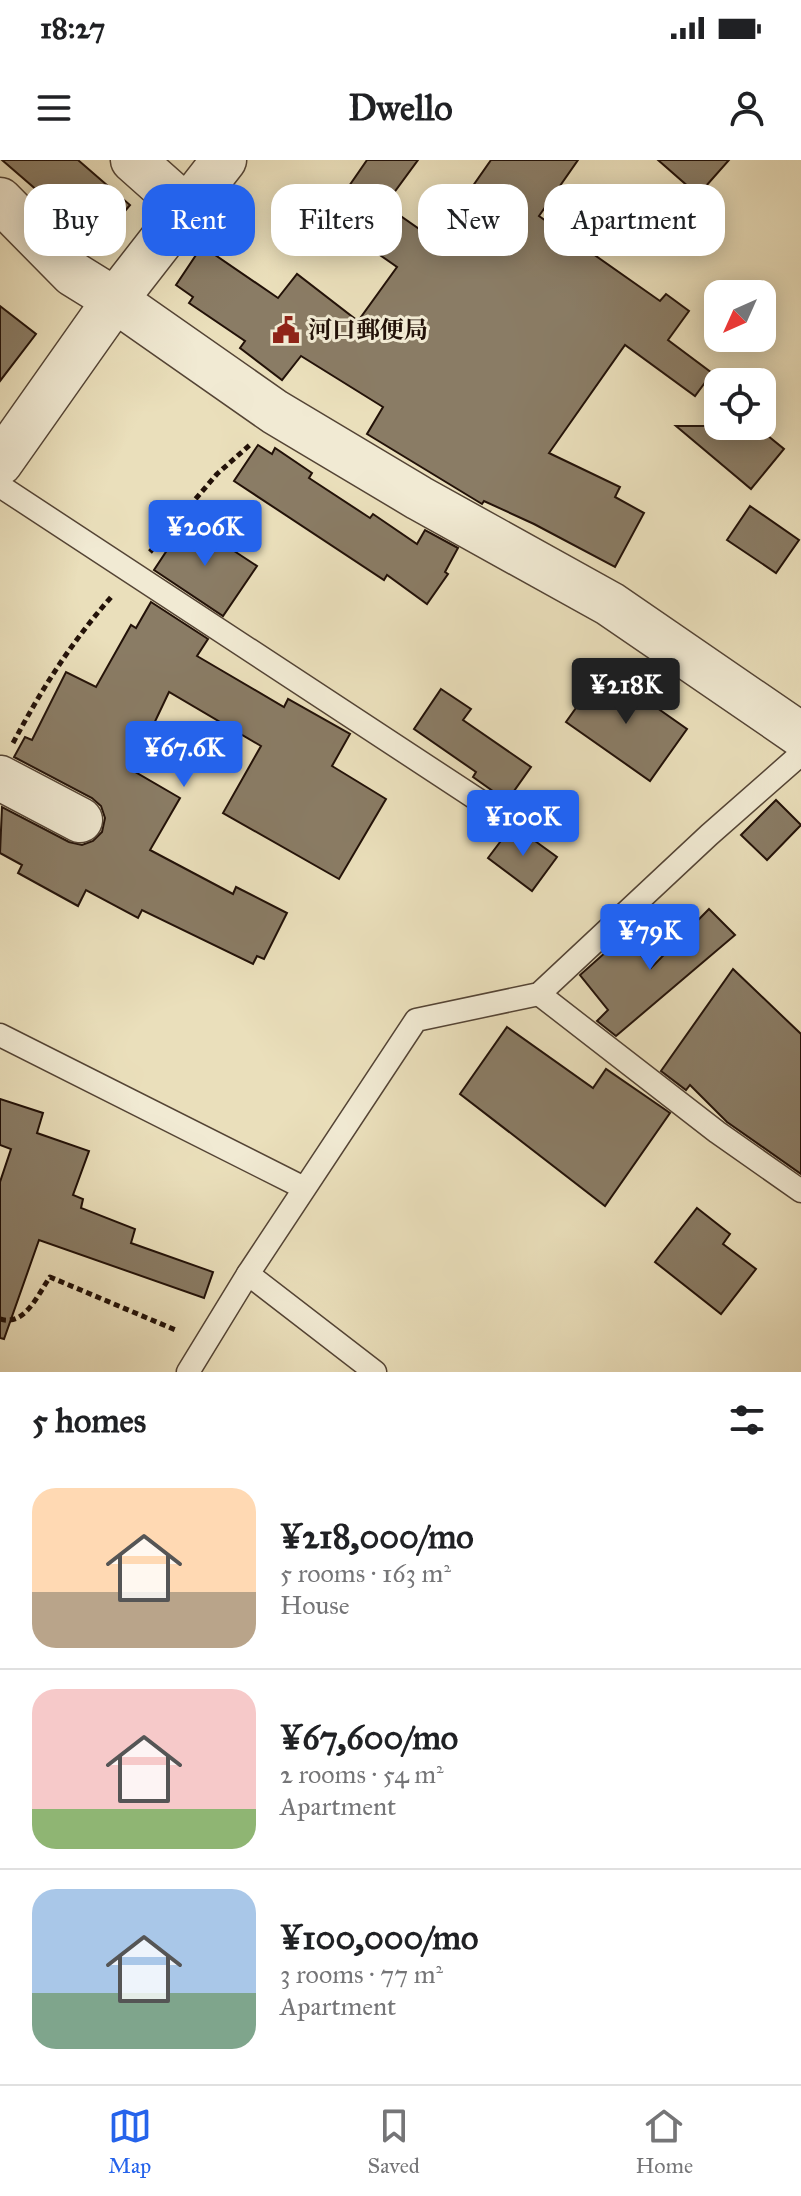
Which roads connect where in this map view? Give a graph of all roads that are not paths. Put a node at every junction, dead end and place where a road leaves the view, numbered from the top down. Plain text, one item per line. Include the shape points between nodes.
1 (133, 160) edge
2 (224, 160) edge
3 (160, 184) edge
4 (206, 184) edge
5 (0, 200) edge
6 (150, 256) edge
7 (115, 300) junction
8 (5, 446) edge
9 (0, 486) edge
10 (801, 735) edge
11 (801, 754) edge
12 (0, 778) edge
13 (498, 813) dead end
14 (80, 820) dead end
15 (539, 994) junction
16 (0, 1035) edge
17 (304, 1188) junction
18 (801, 1191) edge
19 (248, 1274) junction
20 (188, 1372) edge
21 (375, 1372) edge

1 - 3 street
2 - 4 street
5 - 7 street via 73,274
6 - 7 street
7 - 8 street
7 - 10 street via 275,412 610,604
9 - 13 lane
11 - 15 lane
12 - 14 street
15 - 17 lane via 416,1020
15 - 18 lane
16 - 17 lane
17 - 19 lane
19 - 20 lane
19 - 21 lane

